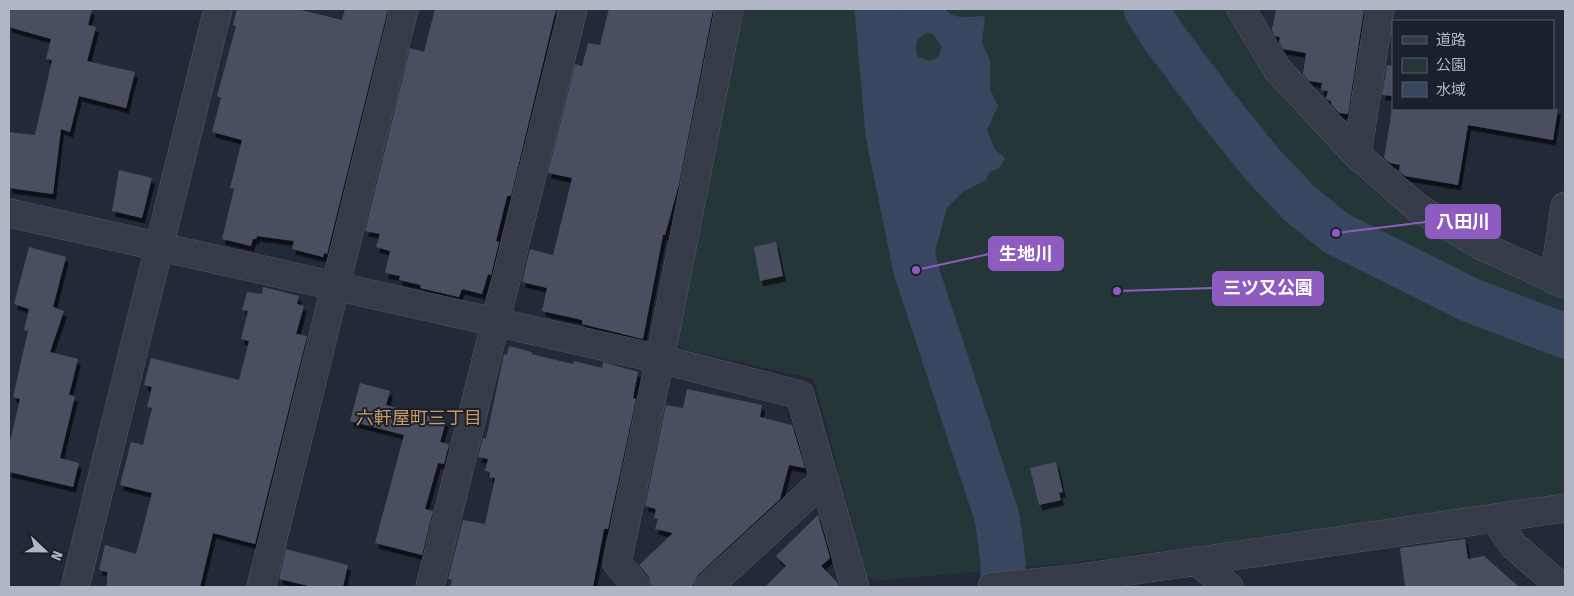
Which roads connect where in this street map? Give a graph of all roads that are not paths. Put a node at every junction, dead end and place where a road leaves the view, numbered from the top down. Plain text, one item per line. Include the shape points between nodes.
1 (218, 9) edge
2 (404, 9) edge
3 (573, 9) edge
4 (729, 9) edge
5 (1241, 9) edge
6 (1380, 9) edge
7 (1357, 155) junction
8 (1565, 206) edge
9 (9, 213) edge
10 (161, 247) junction
11 (1560, 282) edge
12 (334, 286) junction
13 (494, 322) junction
14 (660, 359) junction
15 (824, 479) junction
16 (1565, 508) edge
17 (1494, 518) junction
18 (1196, 561) junction
19 (1073, 583) edge
20 (75, 587) edge
21 (261, 587) edge
22 (430, 587) edge
23 (637, 587) edge
24 (708, 587) edge
25 (855, 587) edge
26 (992, 587) edge
27 (1229, 587) edge
28 (1561, 587) edge

1 - 10 street
2 - 12 street
3 - 13 street
4 - 14 street
5 - 7 street via 1277,69
6 - 7 street
7 - 11 street via 1418,208 1482,246
8 - 11 street
9 - 10 street
10 - 12 street
10 - 20 street
12 - 13 street
12 - 21 street
13 - 14 street
13 - 22 street
14 - 15 street via 800,395
14 - 23 street via 617,563
15 - 24 street
15 - 25 street
16 - 17 street
17 - 18 street
17 - 28 street via 1514,546
18 - 19 street
18 - 27 street
19 - 26 street

